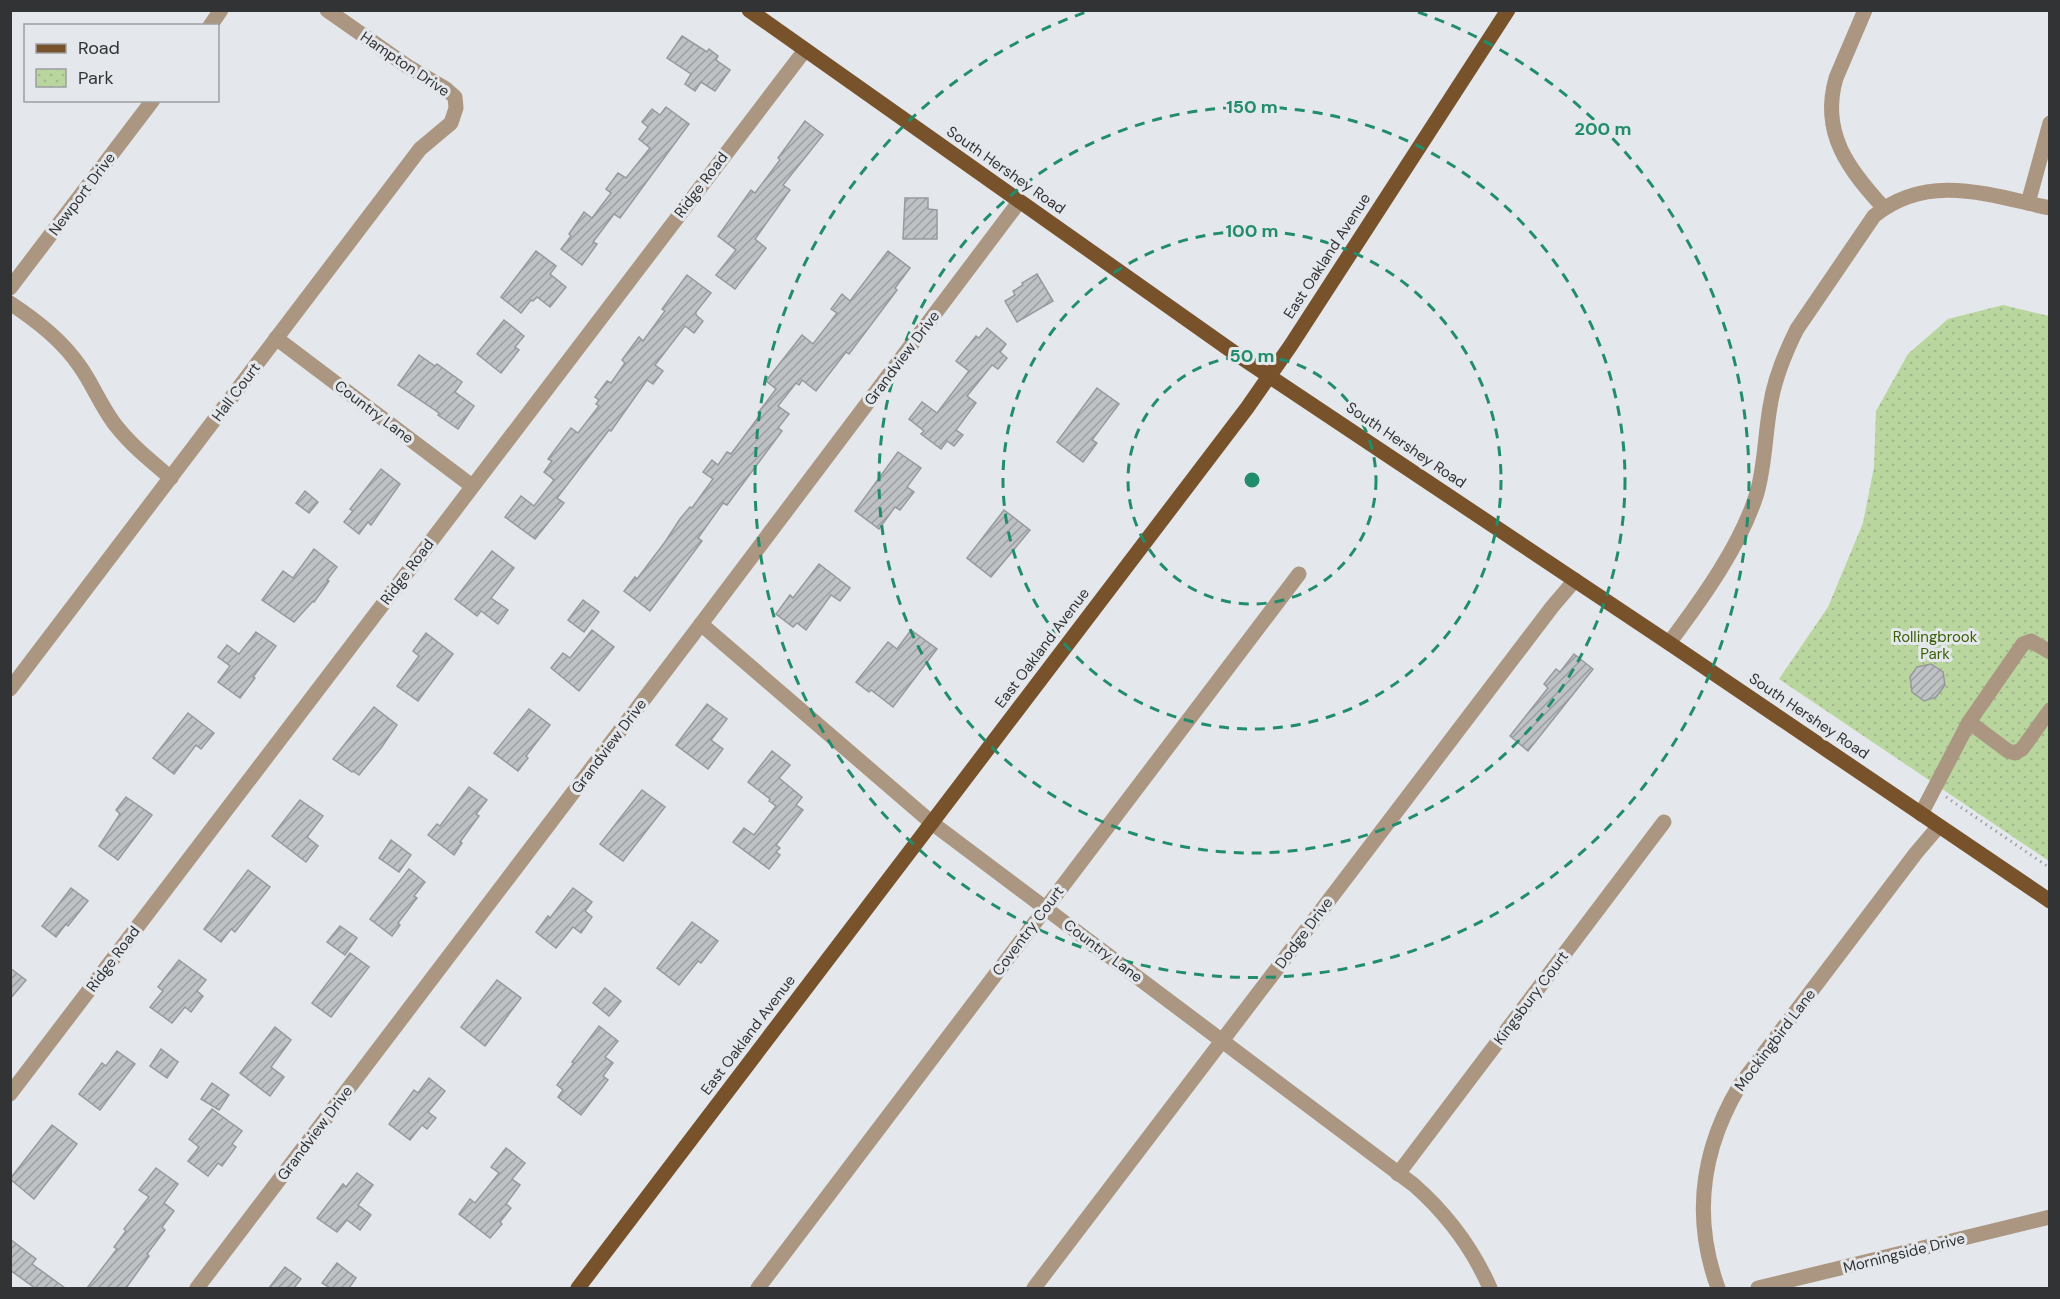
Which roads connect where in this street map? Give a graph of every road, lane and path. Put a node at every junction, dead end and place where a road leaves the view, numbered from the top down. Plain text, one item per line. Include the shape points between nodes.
1 (221, 10) edge
2 (327, 10) edge
3 (748, 10) edge
4 (1508, 10) edge
5 (1865, 10) edge
6 (211, 24) edge
7 (805, 50) junction
8 (455, 97) joint
9 (151, 102) edge
10 (2049, 123) edge
11 (1019, 202) junction
12 (2028, 203) junction
13 (1884, 208) junction
14 (2049, 208) edge
15 (10, 288) edge
16 (10, 303) edge
17 (276, 338) junction
18 (1270, 376) junction
19 (171, 478) junction
20 (472, 486) junction
21 (1299, 574) dead end
22 (1575, 580) junction
23 (701, 624) junction
24 (1669, 642) junction
25 (2049, 652) edge
26 (10, 688) edge
27 (2049, 710) edge
28 (1969, 722) junction
29 (1934, 789) junction
30 (1921, 814) junction
31 (1664, 822) dead end
32 (932, 823) junction
33 (1939, 826) junction
34 (2049, 868) edge
35 (2049, 900) edge
36 (1045, 908) junction
37 (1222, 1041) junction
38 (10, 1094) edge
39 (1398, 1174) junction
40 (2049, 1217) edge
41 (196, 1288) edge
42 (578, 1288) edge
43 (758, 1288) edge
44 (1034, 1288) edge
45 (1490, 1288) edge
46 (1718, 1288) edge
47 (1758, 1288) edge

1 - 6 street
2 - 8 street, Hampton Drive
3 - 7 main road, South Hershey Road
4 - 18 main road, East Oakland Avenue
5 - 13 street via 1832,90 1831,119 1840,152
7 - 11 main road, South Hershey Road
7 - 20 street, Ridge Road
8 - 17 street, Hall Court via 451,123 420,149
9 - 15 street, Newport Drive
10 - 12 street
11 - 18 main road, South Hershey Road
11 - 23 street, Grandview Drive
12 - 13 street via 1951,189 1914,194
12 - 14 street
13 - 24 street via 1866,227 1797,329 1770,404 1761,477 1746,524
16 - 19 street via 61,343 80,366 116,426 140,453
17 - 19 street, Hall Court
17 - 20 street, Country Lane
18 - 22 main road, South Hershey Road
18 - 32 main road, East Oakland Avenue
19 - 26 street, Hall Court
20 - 38 street, Ridge Road
21 - 36 street, Coventry Court
22 - 24 main road, South Hershey Road
22 - 37 street, Dodge Drive
23 - 32 street, Country Lane
23 - 41 street, Grandview Drive
24 - 30 main road, South Hershey Road
25 - 28 street via 2031,641 2023,644
27 - 28 street via 2022,749 2015,753
28 - 29 street
29 - 30 street
29 - 34 path
30 - 33 main road, South Hershey Road
31 - 39 street, Kingsbury Court
32 - 36 street, Country Lane
32 - 42 main road, East Oakland Avenue
33 - 35 main road, South Hershey Road
33 - 46 street, Mockingbird Lane via 1740,1085 1721,1119 1706,1170 1703,1198 1705,1235
36 - 37 street, Country Lane
36 - 43 street, Coventry Court
37 - 39 street, Country Lane
37 - 44 street, Dodge Drive
39 - 45 street, Country Lane via 1451,1221
40 - 47 street, Morningside Drive

